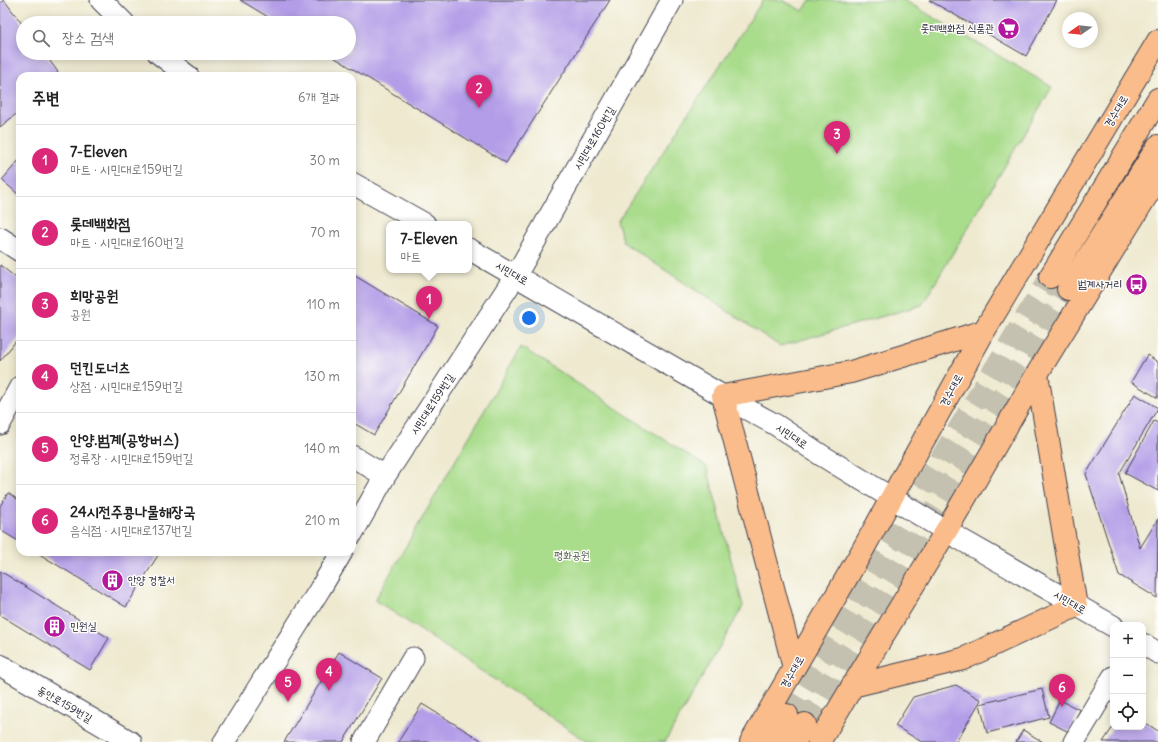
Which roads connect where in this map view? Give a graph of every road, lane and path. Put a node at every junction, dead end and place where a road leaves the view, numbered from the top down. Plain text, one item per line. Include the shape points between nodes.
1 (101, 0) edge
2 (672, 0) edge
3 (117, 16) edge
4 (1158, 41) edge
5 (167, 60) edge
6 (183, 72) edge
7 (1158, 99) edge
8 (1158, 146) edge
9 (1158, 177) edge
10 (356, 184) edge
11 (420, 221) edge
12 (0, 238) edge
13 (16, 248) edge
14 (472, 251) edge
15 (516, 275) junction
16 (1050, 277) tunnel mouth
17 (1068, 289) tunnel mouth
18 (984, 331) junction
19 (1037, 374) junction
20 (16, 394) edge
21 (723, 396) junction
22 (0, 424) edge
23 (356, 458) edge
24 (385, 476) junction
25 (892, 498) junction
26 (356, 527) edge
27 (946, 531) junction
28 (340, 556) edge
29 (1076, 606) junction
30 (1110, 624) edge
31 (1146, 646) edge
32 (1158, 653) edge
33 (413, 658) dead end
34 (0, 665) edge
35 (794, 668) junction
36 (1110, 682) edge
37 (852, 686) junction
38 (796, 727) tunnel mouth
39 (131, 742) edge
40 (224, 742) edge
41 (364, 742) edge
42 (751, 742) edge
43 (771, 742) edge
44 (819, 742) edge
45 (1074, 742) edge

1 - 3 street
2 - 15 street, 시민대로160번길
4 - 18 main road, 경수대로
5 - 6 street
7 - 16 main road
8 - 17 main road
9 - 19 main road
10 - 11 street
12 - 13 street
14 - 15 street, 시민대로
15 - 21 street, 시민대로
15 - 24 street, 시민대로159번길
18 - 21 main road via 851,372
18 - 25 main road, 경수대로
19 - 27 main road
19 - 29 main road
20 - 22 street
21 - 25 street, 시민대로 via 776,425
21 - 35 main road
23 - 24 street
24 - 26 street, 시민대로159번길
25 - 27 street, 시민대로
25 - 35 main road, 경수대로
27 - 29 street, 시민대로
27 - 37 main road
28 - 40 street
29 - 30 street, 시민대로
29 - 37 main road via 963,659
31 - 32 street
33 - 41 street
34 - 39 street, 동안로159번길
35 - 42 main road, 경수대로
36 - 45 street
37 - 44 main road
38 - 43 main road

